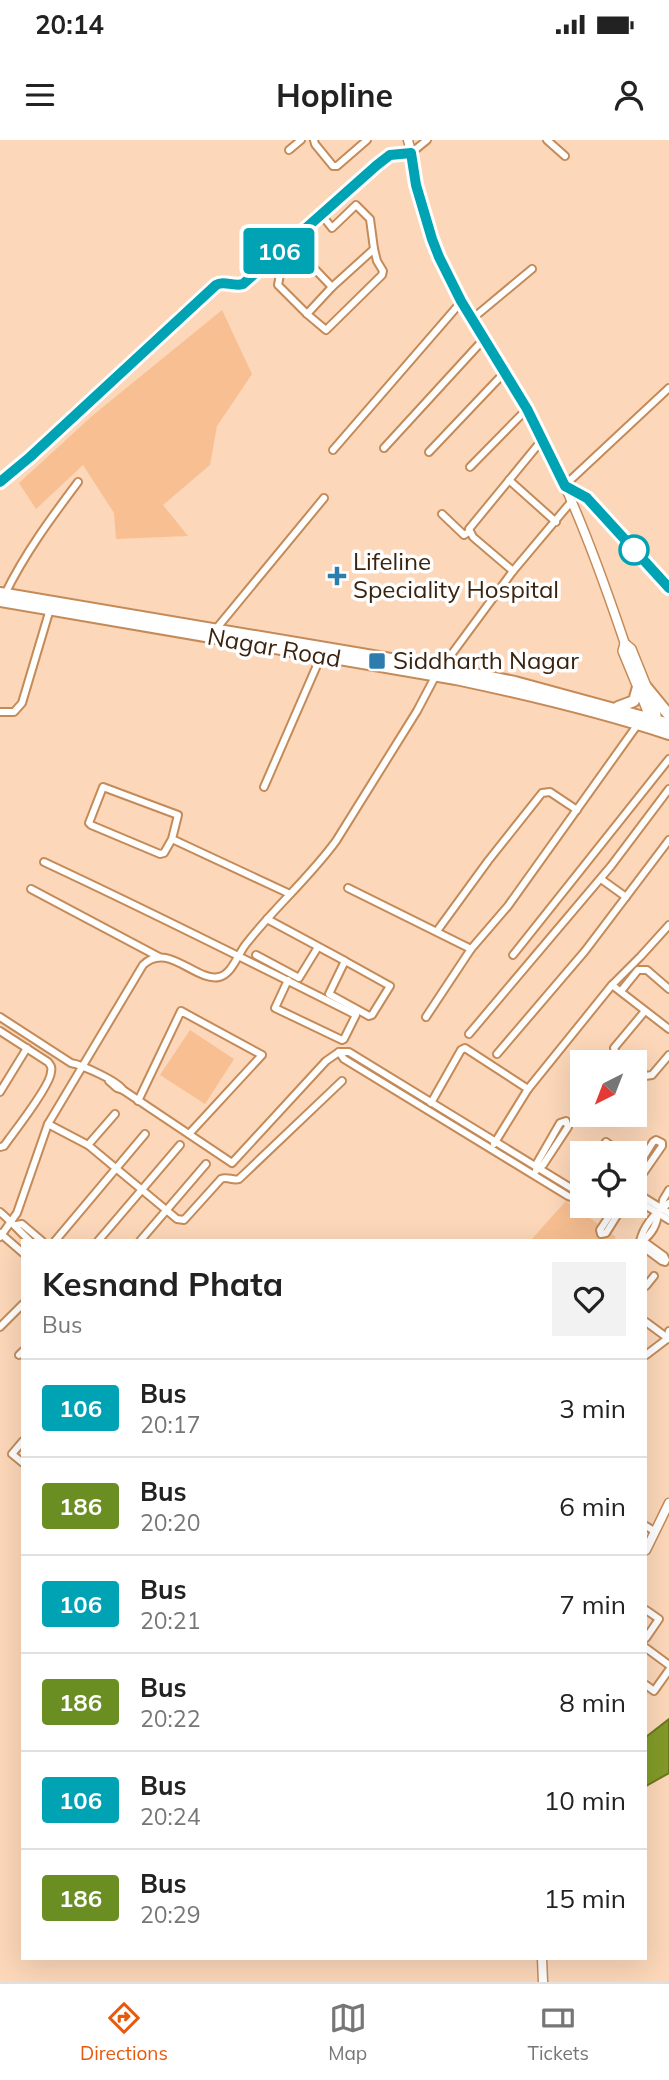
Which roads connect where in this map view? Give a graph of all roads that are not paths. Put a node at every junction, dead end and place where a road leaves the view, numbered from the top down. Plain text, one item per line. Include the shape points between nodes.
1 (301, 140) edge
2 (314, 140) edge
3 (367, 140) edge
4 (408, 140) edge
5 (427, 140) edge
6 (547, 140) edge
7 (289, 150) dead end
8 (411, 153) junction
9 (565, 156) dead end
10 (321, 214) junction
11 (289, 242) junction
12 (374, 249) junction
13 (299, 253) junction
14 (532, 269) dead end
15 (332, 287) junction
16 (461, 301) junction
17 (307, 314) junction
18 (472, 319) junction
19 (484, 338) junction
20 (505, 372) junction
21 (669, 388) edge
22 (527, 409) junction
23 (542, 440) junction
24 (383, 448) dead end
25 (333, 450) dead end
26 (429, 452) dead end
27 (470, 467) dead end
28 (509, 480) junction
29 (0, 482) edge
30 (78, 482) dead end
31 (565, 486) junction
32 (324, 498) dead end
33 (571, 502) junction
34 (442, 514) dead end
35 (556, 522) junction
36 (469, 532) junction
37 (513, 571) junction
38 (669, 588) edge
39 (2, 596) edge
40 (50, 609) junction
41 (216, 629) junction
42 (625, 644) joint
43 (339, 654) junction
44 (321, 656) junction
45 (434, 671) junction
46 (642, 687) junction
47 (615, 708) junction
48 (0, 712) edge
49 (669, 715) edge
50 (649, 723) junction
51 (669, 723) edge
52 (669, 734) edge
53 (669, 759) edge
54 (264, 787) dead end
55 (669, 789) edge
56 (577, 810) junction
57 (172, 839) junction
58 (669, 840) edge
59 (44, 862) dead end
60 (601, 878) junction
61 (348, 888) dead end
62 (30, 889) dead end
63 (290, 894) junction
64 (626, 897) junction
65 (267, 919) junction
66 (669, 925) edge
67 (437, 931) junction
68 (318, 947) junction
69 (471, 948) junction
70 (256, 955) dead end
71 (513, 955) dead end
72 (237, 956) junction
73 (160, 957) junction
74 (345, 961) junction
75 (288, 980) junction
76 (612, 985) junction
77 (669, 989) edge
78 (621, 991) junction
79 (645, 1011) junction
80 (0, 1017) edge
81 (426, 1017) dead end
82 (669, 1029) edge
83 (0, 1031) edge
84 (469, 1034) dead end
85 (27, 1048) junction
86 (615, 1050) edge
87 (339, 1052) junction
88 (497, 1054) dead end
89 (669, 1055) edge
90 (366, 1063) junction
91 (82, 1065) junction
92 (362, 1070) junction
93 (648, 1076) edge
94 (3, 1080) edge
95 (342, 1081) dead end
96 (528, 1089) junction
97 (0, 1092) edge
98 (138, 1101) junction
99 (426, 1103) junction
100 (115, 1114) dead end
101 (48, 1124) junction
102 (145, 1134) dead end
103 (189, 1134) junction
104 (88, 1145) junction
105 (180, 1145) dead end
106 (493, 1145) junction
107 (0, 1147) edge
108 (647, 1152) edge
109 (206, 1164) dead end
110 (116, 1168) junction
111 (537, 1168) junction
112 (647, 1168) edge
113 (533, 1175) junction
114 (570, 1187) edge
115 (142, 1189) junction
116 (669, 1190) edge
117 (570, 1198) edge
118 (647, 1201) edge
119 (669, 1203) edge
120 (647, 1205) edge
121 (166, 1210) junction
122 (660, 1211) junction
123 (0, 1212) edge
124 (669, 1213) edge
125 (608, 1218) edge
126 (615, 1218) edge
127 (669, 1220) edge
128 (14, 1224) junction
129 (1, 1235) edge
130 (28, 1239) edge
131 (40, 1239) edge
132 (57, 1239) edge
133 (100, 1239) edge
134 (142, 1239) edge
135 (645, 1239) edge
136 (647, 1244) edge
137 (647, 1250) edge
138 (21, 1251) edge
139 (654, 1276) dead end
140 (647, 1285) edge
141 (21, 1306) edge
142 (647, 1323) edge
143 (0, 1327) edge
144 (668, 1336) edge
145 (647, 1354) edge
146 (21, 1443) edge
147 (21, 1461) edge
148 (669, 1503) edge
149 (650, 1529) edge
150 (647, 1611) edge
151 (647, 1637) edge
152 (647, 1649) edge
153 (669, 1667) edge
154 (647, 1686) edge
155 (542, 1960) edge
156 (543, 1982) edge

1 - 7 street
2 - 3 street via 333,166
4 - 8 main road
5 - 8 street
6 - 9 street
8 - 10 street via 390,155
8 - 16 main road via 432,239
10 - 11 street
10 - 12 street via 332,228 356,205 370,219
11 - 13 street
11 - 29 street via 243,284 216,285
12 - 15 street
12 - 17 street via 382,275 336,321 326,330
13 - 15 street
13 - 17 street via 281,269 278,285
14 - 18 street
15 - 17 street
16 - 18 main road
16 - 25 street
18 - 19 main road
19 - 20 main road
19 - 24 street
20 - 22 main road
20 - 26 street
21 - 31 street
22 - 23 main road
22 - 27 street
23 - 28 street
23 - 31 main road
28 - 35 street
28 - 36 street
30 - 39 street
31 - 33 main road
31 - 38 street via 587,498
32 - 41 street
33 - 35 street
33 - 42 main road
34 - 36 street via 464,536
35 - 37 street
36 - 37 street
37 - 45 street
39 - 40 highway, Nagar Road
39 - 41 highway, Nagar Road
40 - 44 highway, Nagar Road
40 - 48 street via 22,703 14,712
41 - 43 highway, Nagar Road
42 - 46 main road via 631,649
43 - 44 highway, Nagar Road
43 - 45 highway, Nagar Road
44 - 54 street
45 - 47 highway, Nagar Road via 515,682
45 - 50 highway, Nagar Road
45 - 63 street via 417,711 336,842
46 - 47 highway via 634,701
46 - 49 highway
46 - 50 main road
47 - 50 highway, Nagar Road
50 - 51 highway, Nagar Road
50 - 52 highway, Nagar Road
50 - 56 street
53 - 71 street
55 - 60 street
56 - 67 street via 554,794 542,793
56 - 69 street
57 - 57 street via 160,854 91,825 103,787 178,815
57 - 63 street
58 - 64 street
59 - 72 street
60 - 64 street
60 - 84 street
61 - 67 street
62 - 73 street
63 - 65 street
64 - 88 street
65 - 68 street
65 - 72 street
66 - 76 street
67 - 69 street
68 - 70 street via 299,978
68 - 74 street
69 - 81 street
72 - 73 street via 228,972 212,977
72 - 75 street
73 - 91 street via 143,965
74 - 74 street via 390,986 372,1015 328,994
75 - 75 street via 275,1008 344,1039 356,1015
76 - 78 street
76 - 96 street
77 - 78 street via 647,970 638,970
78 - 79 street
79 - 82 street
79 - 86 street
80 - 91 street via 71,1063
83 - 85 street
85 - 94 street
85 - 107 street via 48,1062 50,1077
87 - 90 street via 349,1052
87 - 92 street
87 - 103 street via 232,1163
89 - 93 street
90 - 92 street
90 - 99 street
91 - 98 street
91 - 101 street
92 - 99 street
94 - 97 street
95 - 121 street via 240,1179 221,1179 188,1218 180,1220
96 - 99 street via 465,1048
96 - 106 street
98 - 103 street
98 - 103 street via 181,1011 262,1055
99 - 106 street
100 - 104 street
101 - 104 street
101 - 128 street
102 - 110 street
104 - 110 street
105 - 115 street
106 - 111 street
106 - 113 street
108 - 112 street via 653,1142 662,1143
109 - 121 street
110 - 115 street
110 - 132 street
111 - 111 street via 560,1123 566,1121 568,1127
111 - 113 street
111 - 114 street
113 - 117 street
115 - 121 street
115 - 133 street
116 - 122 street
118 - 122 street
119 - 122 street
120 - 122 street
121 - 134 street
122 - 124 street
122 - 127 street
122 - 135 street
123 - 128 street
125 - 126 street via 601,1234
128 - 129 street
128 - 130 street
128 - 131 street via 22,1224
129 - 138 street
136 - 137 street via 664,1255 665,1262
139 - 140 street
141 - 143 street
142 - 144 street
144 - 145 street
146 - 147 street via 12,1454
148 - 149 main road
150 - 151 street via 659,1619
152 - 153 street
153 - 154 street via 654,1690
155 - 156 main road

